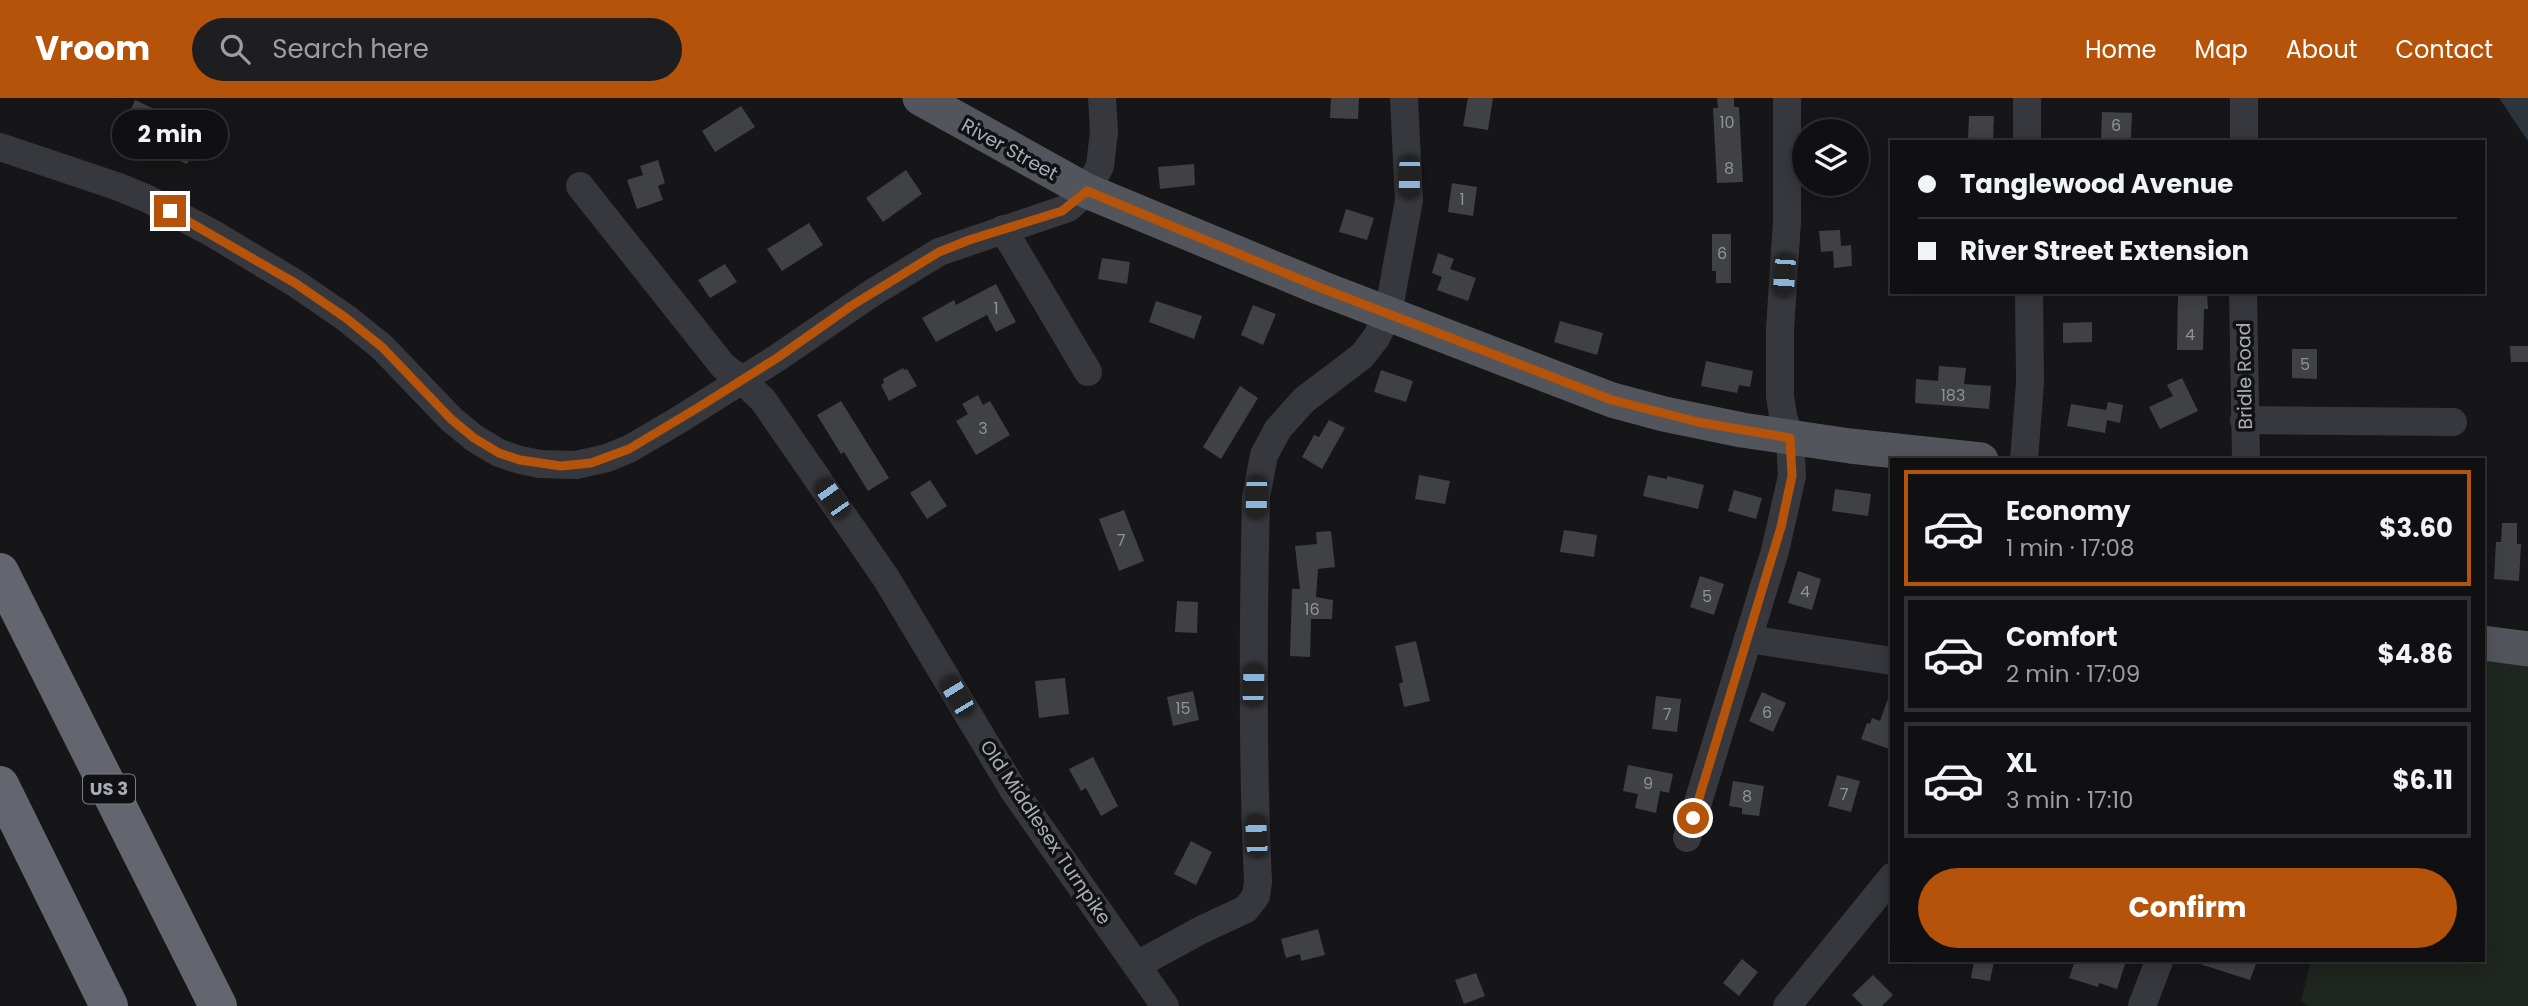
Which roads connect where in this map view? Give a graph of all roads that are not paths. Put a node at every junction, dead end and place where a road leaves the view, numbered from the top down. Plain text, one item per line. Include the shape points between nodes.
1 (920, 98) edge
2 (1102, 98) edge
3 (1404, 98) edge
4 (1787, 98) edge
5 (2027, 98) edge
6 (2244, 98) edge
7 (2028, 140) edge
8 (2244, 140) edge
9 (0, 147) edge
10 (580, 186) dead end
11 (1087, 191) junction
12 (1003, 229) junction
13 (2029, 294) edge
14 (2244, 294) edge
15 (1388, 314) junction
16 (1088, 372) dead end
17 (742, 380) junction
18 (2244, 421) junction
19 (2453, 422) dead end
20 (1790, 438) junction
21 (1963, 458) edge
22 (2024, 458) edge
23 (2246, 458) edge
24 (0, 572) edge
25 (1748, 639) junction
26 (2485, 643) edge
27 (2528, 649) edge
28 (1890, 661) edge
29 (0, 785) edge
30 (1687, 838) dead end
31 (1890, 879) edge
32 (2159, 962) edge
33 (1137, 965) junction
34 (108, 1006) edge
35 (218, 1006) edge
36 (1166, 1006) edge
37 (1787, 1006) edge
38 (2142, 1006) edge

1 - 11 main road, River Street
2 - 11 street via 1102,156
3 - 15 street via 1409,200
4 - 20 street via 1787,221 1780,330 1781,406
5 - 7 street
6 - 8 street
9 - 17 street via 148,200 295,283 382,347 474,438 520,460 561,466 607,458
10 - 17 street, Old Middlesex Turnpike via 723,366
11 - 12 street via 1062,211
11 - 15 main road, River Street
12 - 16 street
12 - 17 street via 939,252 907,270
13 - 22 street via 2030,383
14 - 18 street, Bridle Road
15 - 20 main road, River Street via 1612,400 1698,422
15 - 33 street via 1362,355 1304,400 1278,429 1259,470 1253,789 1258,882 1254,901 1247,909
17 - 33 street, Old Middlesex Turnpike via 763,400 886,578 1014,791
18 - 19 street
18 - 23 street, Bridle Road
20 - 21 main road, River Street
20 - 25 street via 1793,467 1787,502
24 - 35 highway, US 3
25 - 28 street
25 - 30 street
26 - 27 main road
29 - 34 highway
31 - 37 street
32 - 38 street
33 - 36 street, Old Middlesex Turnpike

